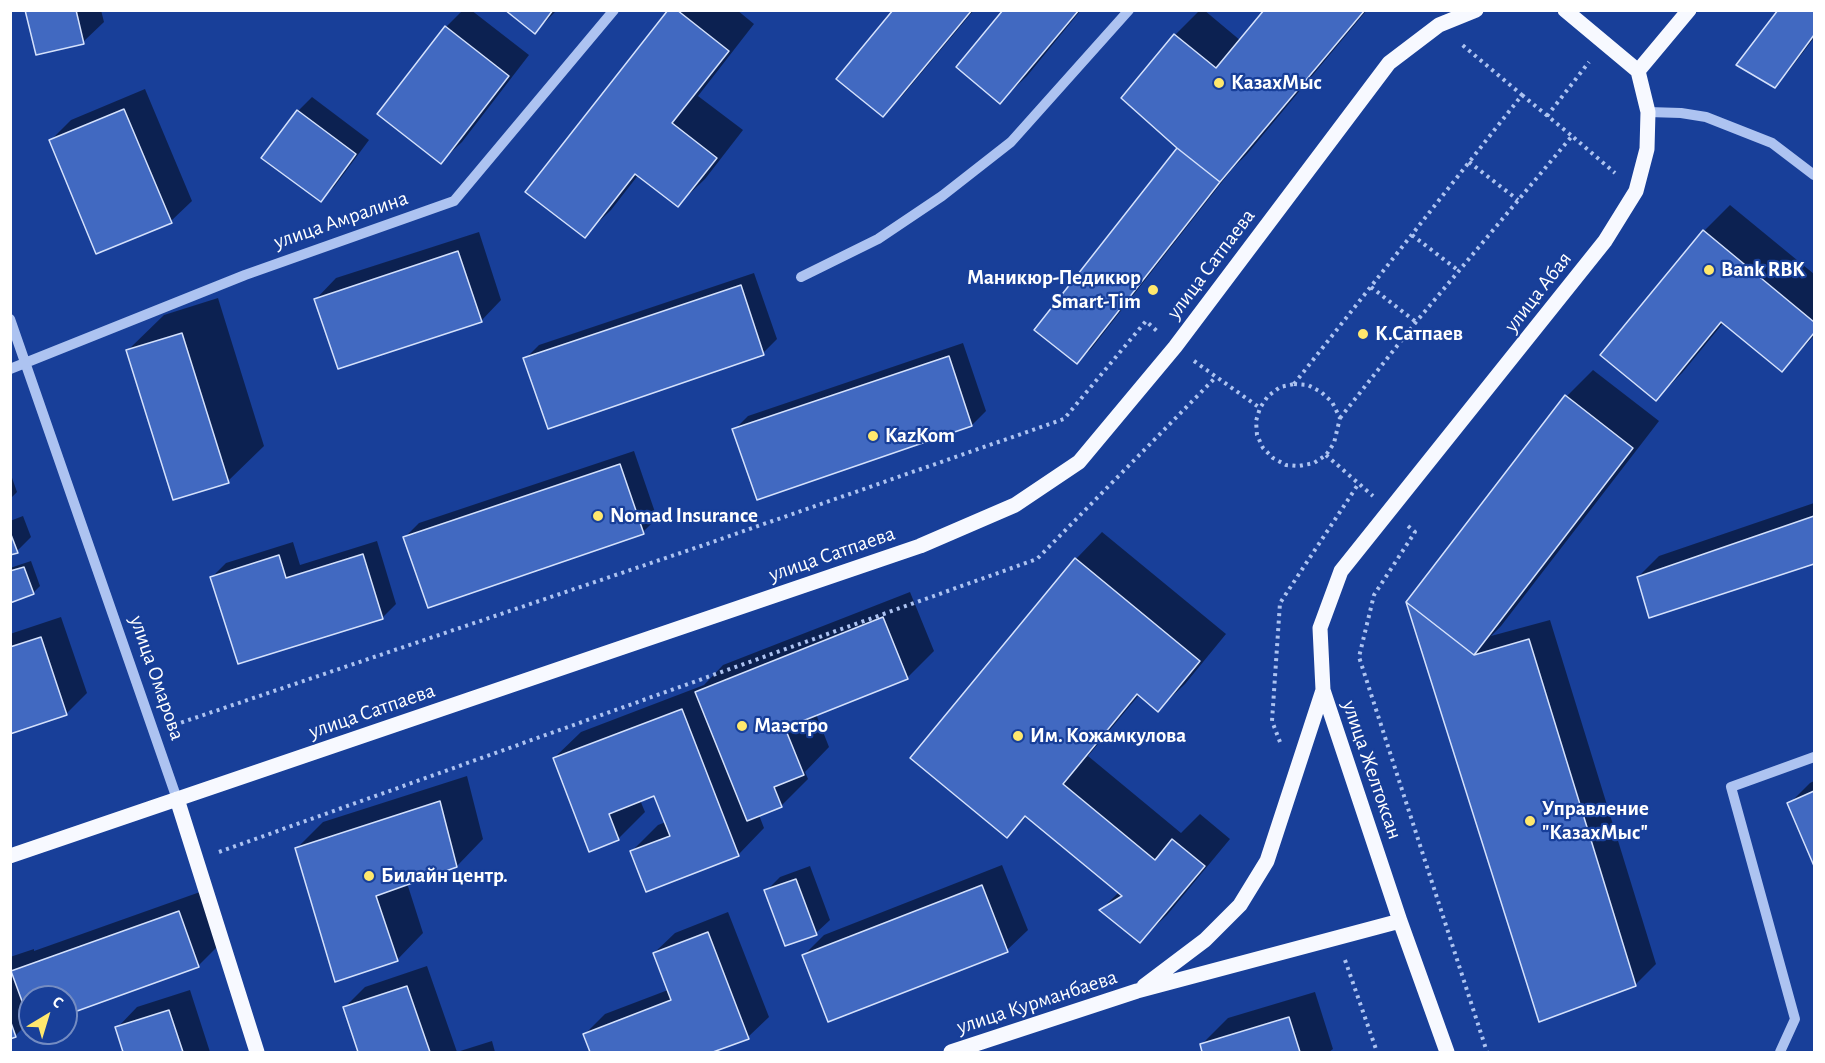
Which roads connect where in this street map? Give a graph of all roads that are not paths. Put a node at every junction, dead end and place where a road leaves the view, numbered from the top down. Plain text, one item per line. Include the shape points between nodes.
1 (614, 10) edge
2 (1129, 10) edge
3 (1476, 10) edge
4 (1565, 10) edge
5 (1689, 10) edge
6 (1638, 71) junction
7 (1648, 112) junction
8 (1815, 176) edge
9 (801, 277) dead end
10 (10, 319) edge
11 (26, 364) junction
12 (10, 369) edge
13 (1390, 511) joint
14 (1323, 690) junction
15 (1815, 757) edge
16 (177, 799) junction
17 (10, 856) edge
18 (1400, 921) junction
19 (1137, 991) junction
20 (257, 1053) edge
21 (951, 1053) edge
22 (1447, 1053) edge
23 (1780, 1053) edge

1 - 11 street, улица Амралина via 454,201 244,275
2 - 9 street via 1011,142 878,239
3 - 16 main road, улица Сатпаева via 1439,25 1389,63 1175,346 1079,462 1015,505 920,546
4 - 6 main road
5 - 6 main road
6 - 7 main road, улица Абая
7 - 8 street via 1706,117 1772,143
7 - 13 main road, улица Абая via 1647,149 1636,191 1605,241
10 - 11 street, улица Омарова
11 - 12 street, улица Амралина
11 - 16 street, улица Омарова
13 - 14 main road, улица Желтоксан via 1341,570 1320,628
14 - 18 main road, улица Желтоксан
14 - 19 main road via 1267,861 1240,905 1205,940
15 - 23 street via 1731,787 1795,1019
16 - 17 main road, улица Сатпаева
16 - 20 main road, улица Омарова
18 - 19 main road
18 - 22 main road, улица Желтоксан
19 - 21 main road, улица Курманбаева

